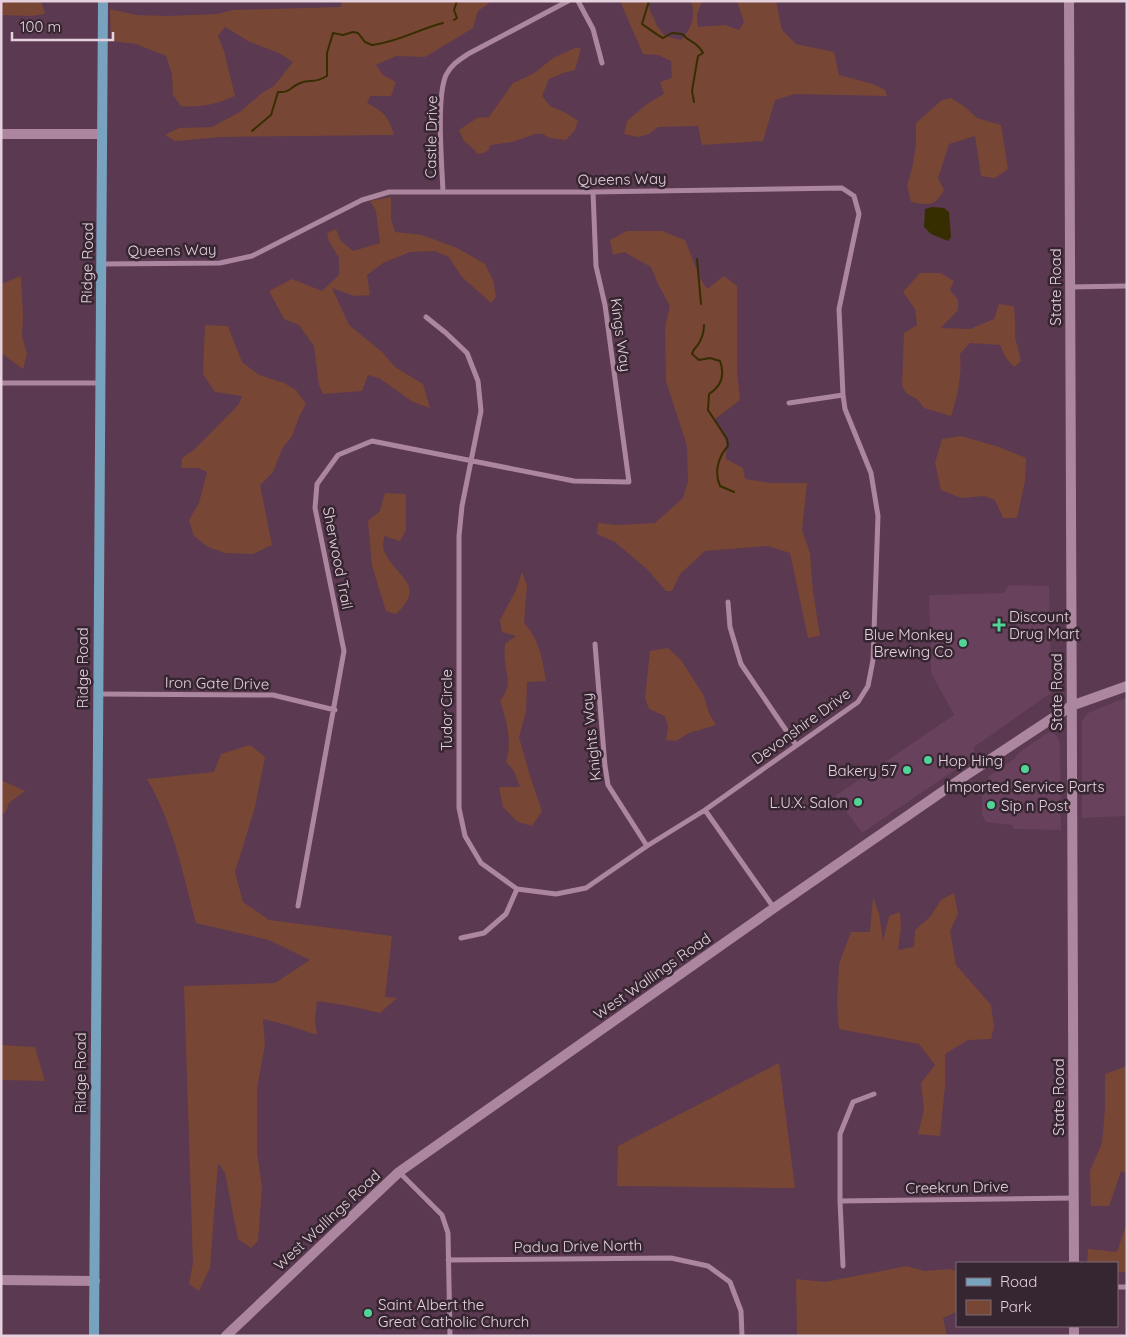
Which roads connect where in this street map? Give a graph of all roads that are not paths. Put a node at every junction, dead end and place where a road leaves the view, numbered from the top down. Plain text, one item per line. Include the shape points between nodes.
1 (103, 1) edge
2 (568, 1) edge
3 (578, 1) edge
4 (1069, 1) edge
5 (602, 63) dead end
6 (1, 134) edge
7 (102, 134) junction
8 (443, 192) junction
9 (593, 192) junction
10 (102, 264) junction
11 (1070, 286) junction
12 (1127, 286) edge
13 (426, 317) dead end
14 (1, 383) edge
15 (100, 383) junction
16 (843, 395) junction
17 (789, 403) dead end
18 (471, 462) junction
19 (629, 482) joint
20 (874, 489) joint
21 (728, 602) dead end
22 (595, 644) dead end
23 (1127, 686) edge
24 (97, 694) junction
25 (1071, 706) junction
26 (335, 710) junction
27 (796, 746) junction
28 (705, 810) junction
29 (647, 846) junction
30 (517, 889) junction
31 (298, 906) dead end
32 (774, 908) junction
33 (461, 938) dead end
34 (874, 1094) dead end
35 (399, 1172) junction
36 (1074, 1198) junction
37 (840, 1201) junction
38 (448, 1260) junction
39 (1074, 1262) edge
40 (843, 1266) dead end
41 (1, 1280) edge
42 (94, 1281) junction
43 (94, 1336) edge
44 (226, 1336) edge
45 (450, 1336) edge
46 (742, 1336) edge

1 - 7 main road, Ridge Road
2 - 8 street, Castle Drive via 455,62 446,76 441,100
3 - 5 street via 593,29
4 - 11 street, State Road
6 - 7 street
7 - 10 main road, Ridge Road
8 - 9 street, Queens Way
8 - 10 street, Queens Way via 389,192 362,200 252,256 220,263
9 - 16 street, Queens Way via 842,188 854,196 859,214 839,309
9 - 19 street, Kings Way via 596,266 605,305
10 - 15 main road, Ridge Road
11 - 12 street
11 - 25 street, State Road
13 - 18 street, Tudor Circle via 466,353 478,382 481,411
14 - 15 street
15 - 24 main road, Ridge Road
16 - 17 street
16 - 20 street, Queens Way
18 - 19 street, Sherwood Trail via 574,481
18 - 26 street, Sherwood Trail via 372,441 338,455 317,484 315,508 344,651
18 - 30 street, Tudor Circle via 459,536 459,808 465,836 481,863
20 - 27 street, Devonshire Drive via 878,551 873,660 868,686 858,702
21 - 27 street via 730,627 741,664
22 - 29 street, Knights Way via 608,785
23 - 25 street, West Wallings Road
24 - 26 street, Iron Gate Drive via 274,696
24 - 42 main road, Ridge Road
25 - 32 street, West Wallings Road
25 - 36 street, State Road
26 - 31 street, Sherwood Trail
27 - 28 street, Devonshire Drive
28 - 29 street, Tudor Circle
28 - 32 street
29 - 30 street, Tudor Circle via 586,888 556,894
30 - 33 street via 506,914 484,933
32 - 35 street, West Wallings Road
34 - 37 street via 854,1102 840,1134
35 - 38 street via 442,1215 448,1234
35 - 44 street, West Wallings Road
36 - 37 street, Creekrun Drive
36 - 39 street, State Road
37 - 40 street
38 - 45 street
38 - 46 street, Padua Drive North via 671,1258 708,1266 730,1282 741,1311
41 - 42 street
42 - 43 main road, Ridge Road

